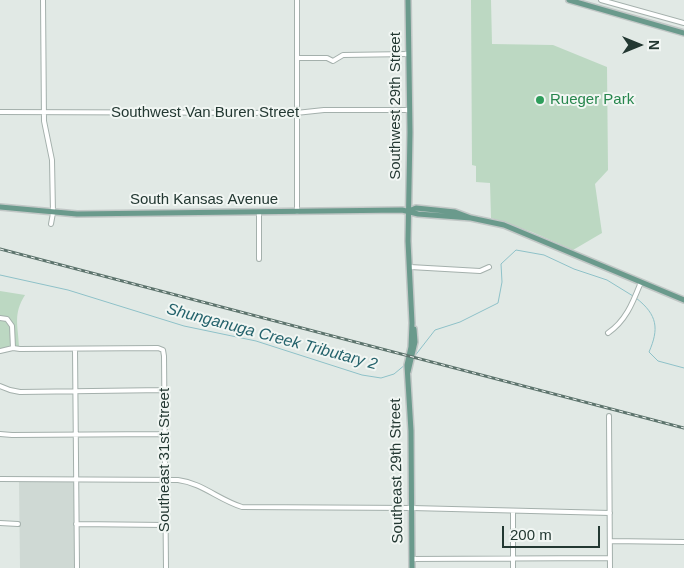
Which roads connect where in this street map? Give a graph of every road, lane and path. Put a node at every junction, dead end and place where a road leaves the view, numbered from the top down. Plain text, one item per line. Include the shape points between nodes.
1 (43, 0) edge
2 (297, 0) edge
3 (408, 0) edge
4 (569, 0) edge
5 (601, 0) edge
6 (684, 24) edge
7 (684, 33) edge
8 (409, 54) junction
9 (297, 58) junction
10 (410, 110) junction
11 (0, 112) edge
12 (44, 112) junction
13 (296, 113) junction
14 (0, 207) edge
15 (409, 211) junction
16 (259, 212) junction
17 (297, 212) junction
18 (53, 213) junction
19 (51, 224) dead end
20 (260, 259) dead end
21 (410, 267) junction
22 (489, 267) dead end
23 (641, 282) junction
24 (684, 300) edge
25 (0, 318) edge
26 (608, 333) dead end
27 (12, 348) junction
28 (75, 349) junction
29 (0, 351) edge
30 (0, 386) edge
31 (165, 390) junction
32 (75, 391) junction
33 (609, 416) dead end
34 (0, 434) edge
35 (165, 434) junction
36 (76, 435) junction
37 (0, 479) edge
38 (165, 479) junction
39 (76, 480) junction
40 (412, 508) junction
41 (512, 511) junction
42 (610, 513) junction
43 (0, 523) edge
44 (18, 524) dead end
45 (76, 524) junction
46 (165, 525) junction
47 (610, 541) junction
48 (684, 542) edge
49 (610, 558) junction
50 (412, 559) junction
51 (513, 559) junction
52 (76, 568) edge
53 (166, 568) edge
54 (412, 568) edge
55 (513, 568) edge
56 (610, 568) edge

1 - 12 street
2 - 9 street
3 - 8 main road, Southwest 29th Street
4 - 7 main road
5 - 6 street
8 - 9 street via 343,55 333,61
8 - 10 main road, Southwest 29th Street
9 - 13 street
10 - 13 street, Southwest Van Buren Street
10 - 15 main road, Southwest 29th Street
11 - 12 street, Southwest Van Buren Street
12 - 13 street, Southwest Van Buren Street
12 - 18 street via 52,153
13 - 17 street
14 - 18 main road, South Kansas Avenue
15 - 17 main road, South Kansas Avenue
15 - 21 main road, Southeast 29th Street
15 - 23 main road, South Kansas Avenue via 471,218 516,229
16 - 17 main road, South Kansas Avenue
16 - 18 main road, South Kansas Avenue
16 - 20 street
18 - 19 street
21 - 22 street via 480,271
21 - 40 main road, Southeast 29th Street via 412,323 407,374
23 - 24 main road, South Kansas Avenue
23 - 26 street via 629,310
25 - 27 street via 11,323
27 - 28 street
27 - 29 street
28 - 31 street, Southeast 31st Street via 158,348 164,352
28 - 32 street
30 - 32 street via 20,392
31 - 32 street
31 - 35 street, Southeast 31st Street
32 - 36 street
33 - 42 street
34 - 36 street
35 - 36 street
35 - 38 street, Southeast 31st Street
36 - 39 street
37 - 39 street
38 - 39 street
38 - 40 street via 195,484 242,507
38 - 46 street, Southeast 31st Street
39 - 45 street
40 - 41 street
40 - 50 main road, Southeast 29th Street
41 - 42 street
41 - 51 street
42 - 47 street
43 - 44 street
45 - 46 street
45 - 52 street
46 - 53 street, Southeast 31st Street
47 - 48 street
47 - 49 street
49 - 51 street
49 - 56 street
50 - 51 street
50 - 54 main road, Southeast 29th Street
51 - 55 street

